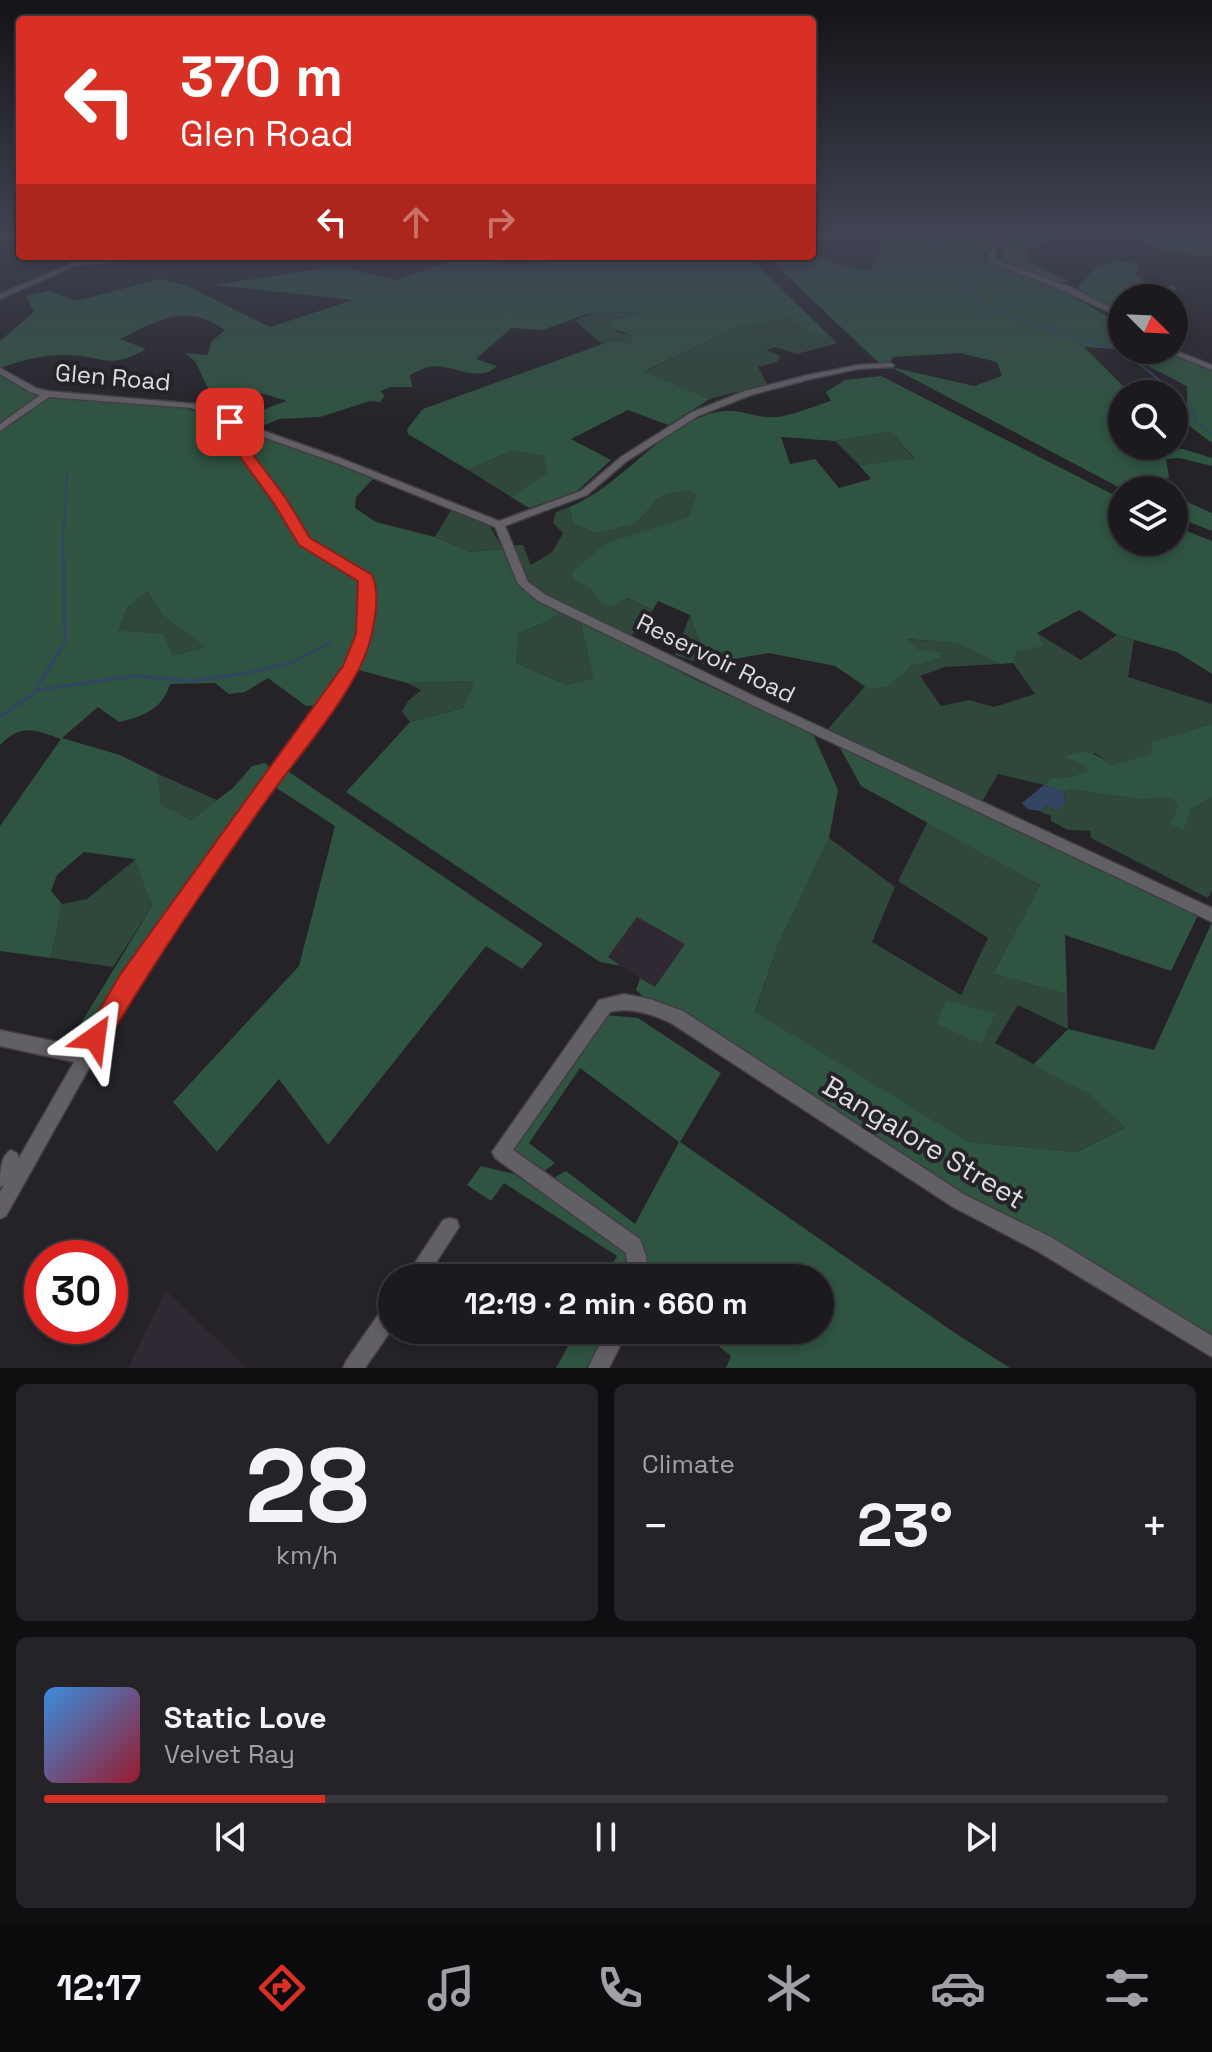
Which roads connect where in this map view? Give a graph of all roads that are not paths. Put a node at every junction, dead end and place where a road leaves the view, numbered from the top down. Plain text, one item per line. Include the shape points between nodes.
1 (1083, 297) edge
2 (1108, 309) edge
3 (1188, 358) edge
4 (890, 365) dead end
5 (1212, 368) edge
6 (0, 370) edge
7 (47, 394) junction
8 (230, 422) junction
9 (0, 428) edge
10 (499, 525) junction
11 (1212, 915) edge
12 (0, 1038) edge
13 (85, 1056) junction
14 (11, 1159) dead end
15 (0, 1178) edge
16 (0, 1210) edge
17 (450, 1227) dead end
18 (425, 1264) edge
19 (638, 1264) edge
20 (378, 1332) edge
21 (611, 1344) edge
22 (1212, 1347) edge
23 (353, 1368) edge
24 (598, 1368) edge

1 - 2 street
3 - 5 street
4 - 10 street via 858,367 748,393 695,414 624,459 584,493
6 - 7 street, Glen Road
7 - 8 street, Glen Road via 194,406
7 - 9 street
8 - 10 street
8 - 13 street via 231,435 304,542 367,579 365,634 327,705 128,983
10 - 11 street, Reservoir Road via 523,584 542,598
12 - 13 street
13 - 16 street
14 - 15 street
17 - 18 street
19 - 22 street, Bangalore Street via 633,1246 501,1152 605,1005 620,1001 677,1017 959,1201 1044,1244
20 - 23 street
21 - 24 street

